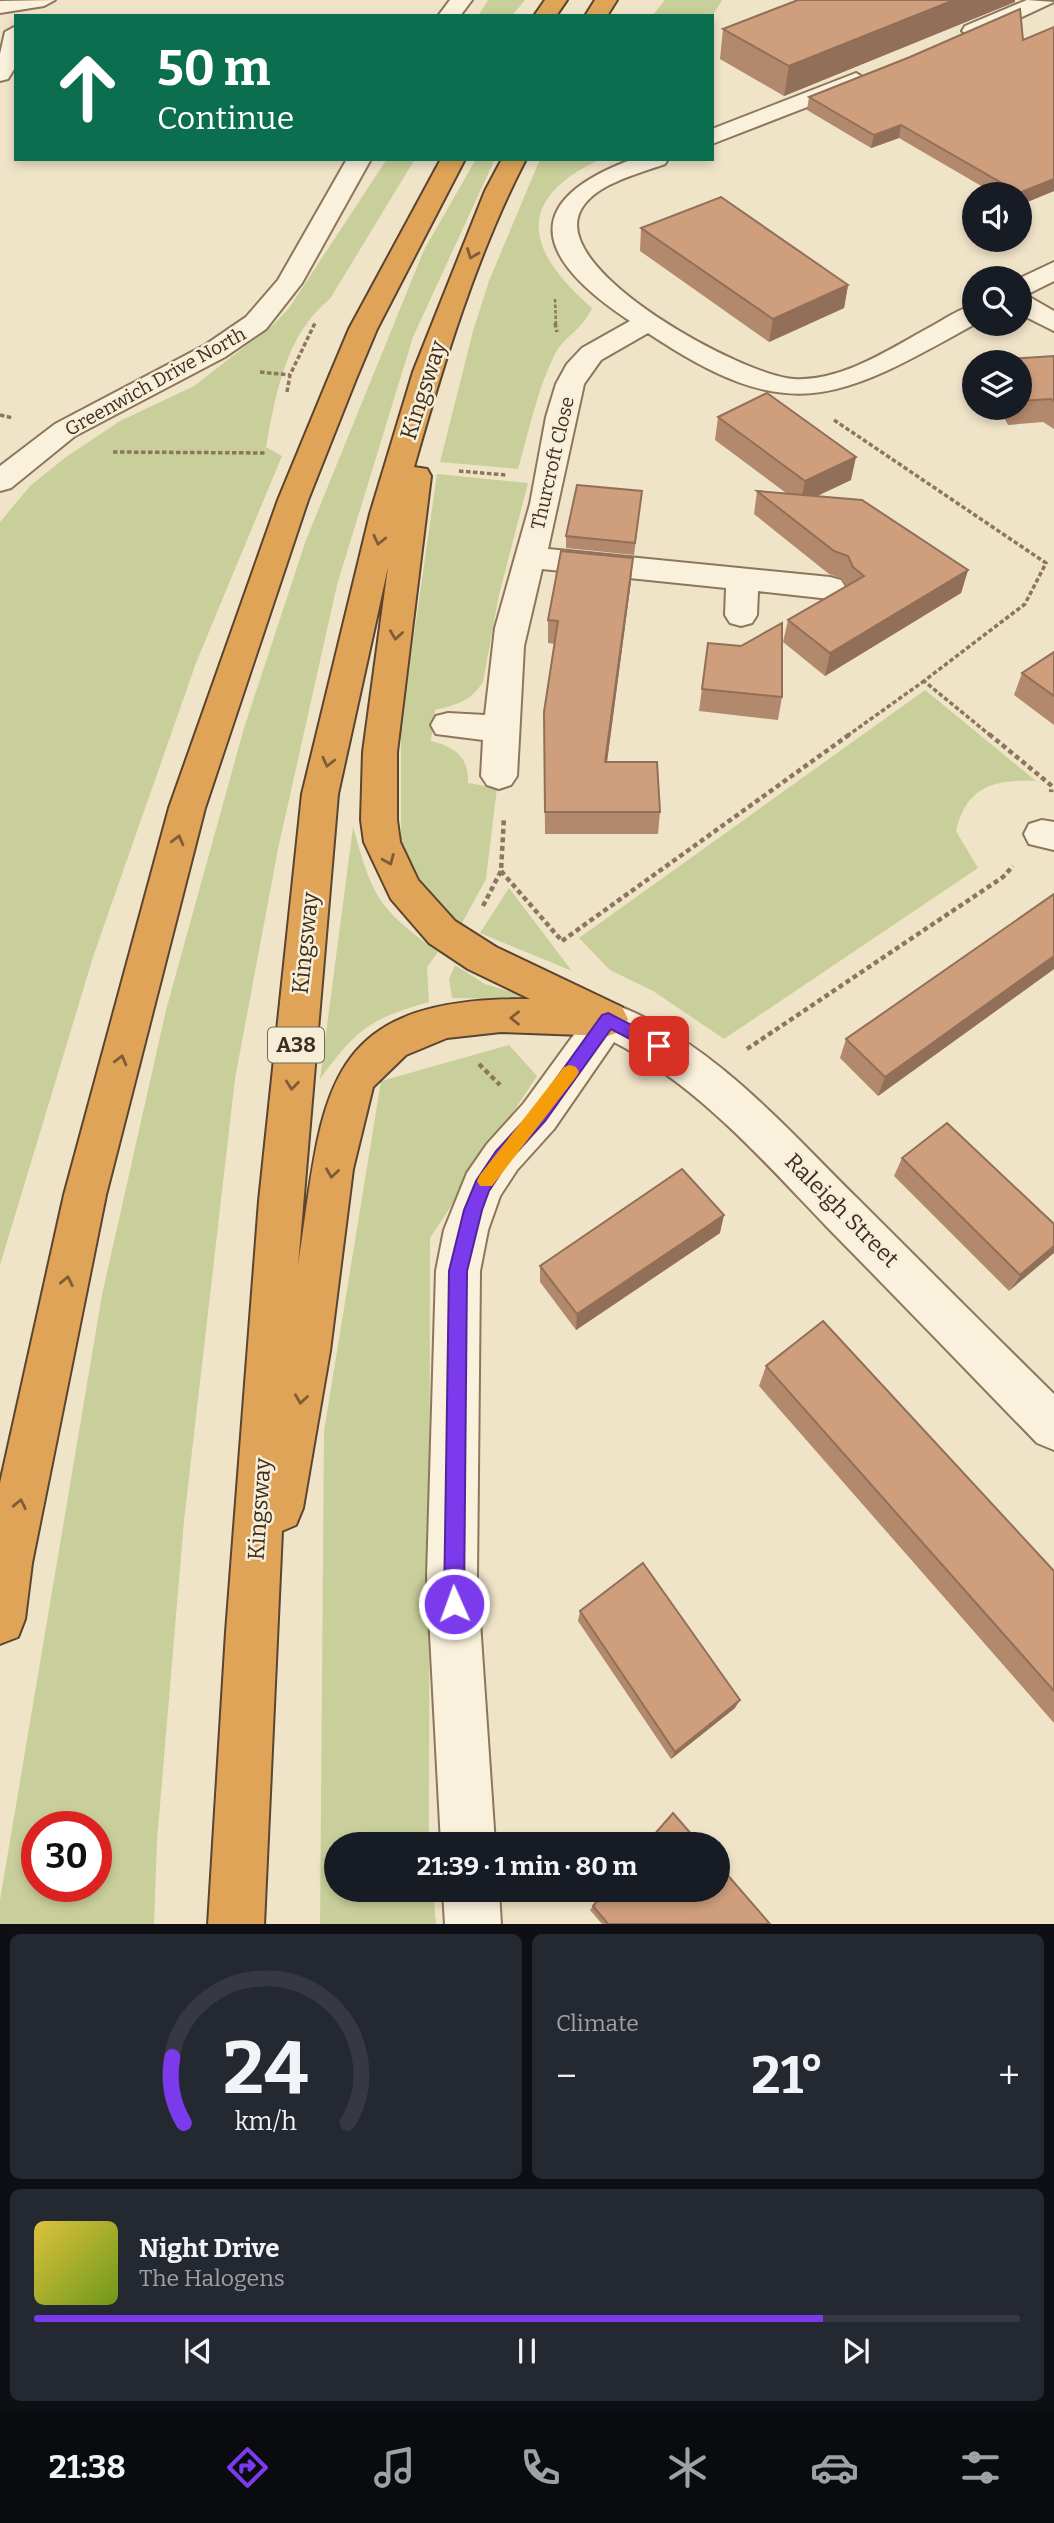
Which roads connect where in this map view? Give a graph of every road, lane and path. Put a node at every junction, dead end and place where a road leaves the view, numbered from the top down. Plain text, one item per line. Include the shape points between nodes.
1 (44, 0) edge
2 (1045, 0) edge
3 (10, 10) edge
4 (956, 39) edge
5 (14, 40) edge
6 (0, 74) edge
7 (873, 74) edge
8 (714, 136) edge
9 (358, 161) edge
10 (452, 161) edge
11 (513, 161) edge
12 (651, 161) edge
13 (573, 253) junction
14 (1054, 270) edge
15 (1032, 282) edge
16 (1032, 309) edge
17 (962, 319) edge
18 (647, 323) junction
19 (1054, 323) edge
20 (190, 365) junction
21 (577, 370) junction
22 (427, 373) junction
23 (342, 380) junction
24 (785, 386) junction
25 (0, 481) edge
26 (529, 557) junction
27 (742, 579) junction
28 (830, 588) dead end
29 (741, 615) dead end
30 (924, 681) junction
31 (448, 725) dead end
32 (501, 728) junction
33 (499, 776) dead end
34 (1048, 835) edge
35 (562, 941) dead end
36 (608, 1019) junction
37 (703, 1078) junction
38 (1054, 1427) edge
39 (4, 1574) edge
40 (0, 1619) edge
41 (251, 1632) junction
42 (467, 1832) edge
43 (472, 1902) edge
44 (236, 1924) edge
45 (473, 1924) edge

1 - 3 street
2 - 4 street
5 - 6 street
7 - 8 street
9 - 20 street, Greenwich Drive North via 276,303 236,339
10 - 23 highway via 363,330
11 -> 22 highway, Kingsway / A38
12 - 13 street via 605,180 575,200 563,226
13 - 18 street via 598,284
13 - 21 path via 557,288 554,316 559,339
14 - 15 street
16 - 19 street
17 - 24 street via 839,380 810,387
18 - 21 street, Thurcroft Close via 603,346
18 - 24 street via 718,363
20 - 23 path
20 - 25 street, Greenwich Drive North via 65,430
21 - 26 street, Thurcroft Close via 554,444 545,504
22 -> 36 highway via 380,752 382,842 404,889 442,932 482,958
22 -> 41 highway, Kingsway / A38 via 385,514 320,794 281,1201
39 -> 23 highway via 85,1195 187,808 293,500
24 - 30 path via 1046,563 1025,604
26 - 27 street, Thurcroft Close
26 - 32 street, Thurcroft Close via 511,627
27 - 28 street, Thurcroft Close
27 - 29 street
30 - 34 path via 1052,786
30 - 35 path
31 - 32 street
32 - 33 street, Thurcroft Close
34 - 37 path via 1003,877
36 - 37 street, Raleigh Street via 659,1046
36 -> 41 highway via 483,1018 428,1027 399,1039 374,1057 355,1081 333,1162 298,1420
36 - 42 street via 482,1187 466,1230 458,1271 452,1577
37 - 38 street, Raleigh Street via 858,1225
39 - 40 highway
41 - 44 highway, Kingsway / A38
43 - 45 street

